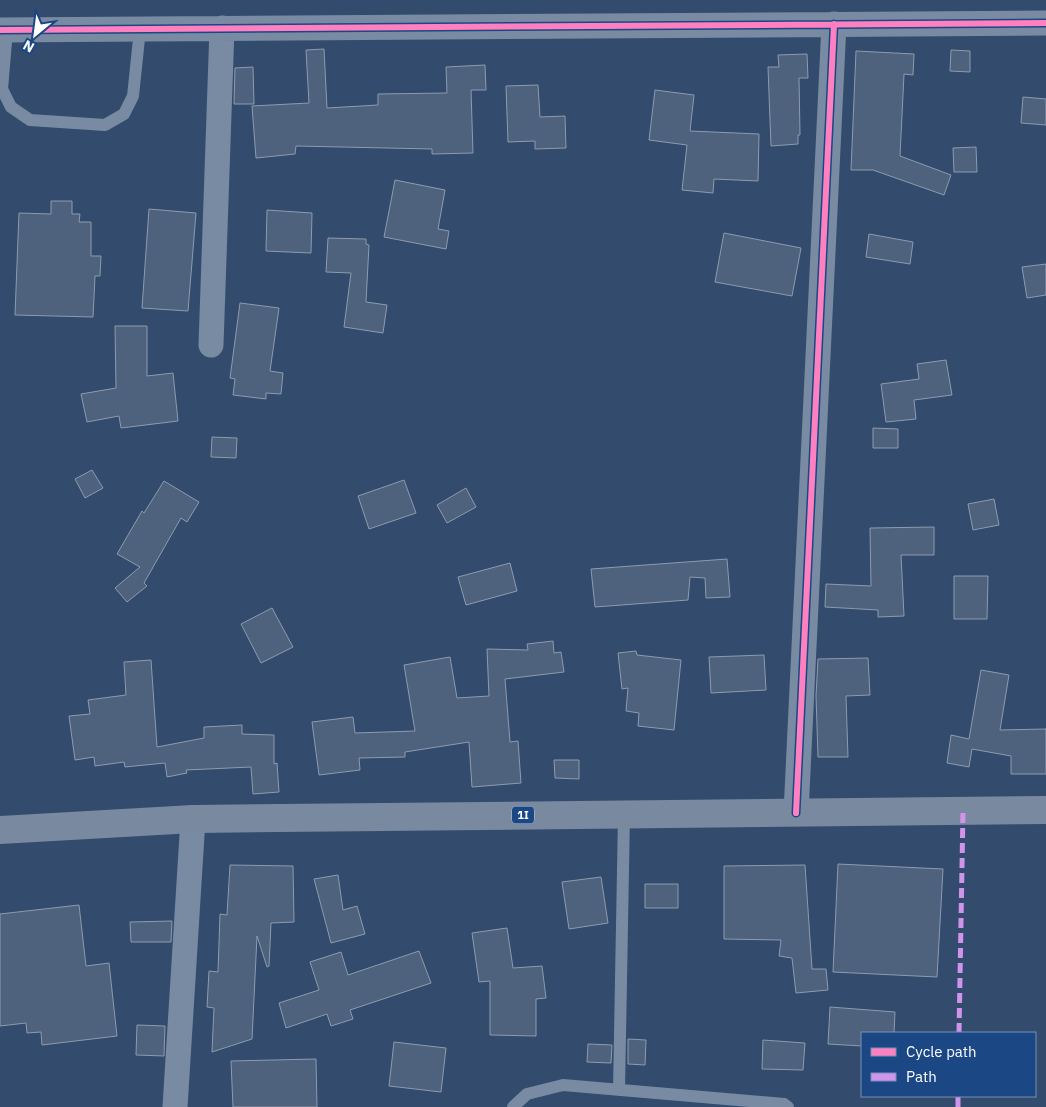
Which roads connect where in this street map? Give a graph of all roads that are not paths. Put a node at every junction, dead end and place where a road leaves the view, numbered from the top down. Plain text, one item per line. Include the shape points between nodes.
1 (1046, 23) edge
2 (834, 24) junction
3 (222, 28) junction
4 (140, 29) junction
5 (4, 30) edge
6 (211, 345) dead end
7 (1046, 810) edge
8 (796, 813) junction
9 (624, 814) junction
10 (193, 818) junction
11 (0, 830) edge
12 (619, 1090) junction
13 (175, 1107) edge
14 (513, 1107) edge
15 (788, 1107) edge

1 - 2 street
2 - 3 street
2 - 8 street
3 - 4 street
3 - 6 street
4 - 5 street
4 - 5 lane via 133,96 124,114 105,126 30,120 11,107 2,88
7 - 8 highway, 1I
8 - 9 highway, 1I
9 - 10 highway, 1I
9 - 12 lane
10 - 11 highway, 1I
10 - 13 street
12 - 14 lane via 563,1085 526,1094
12 - 15 lane via 784,1104

